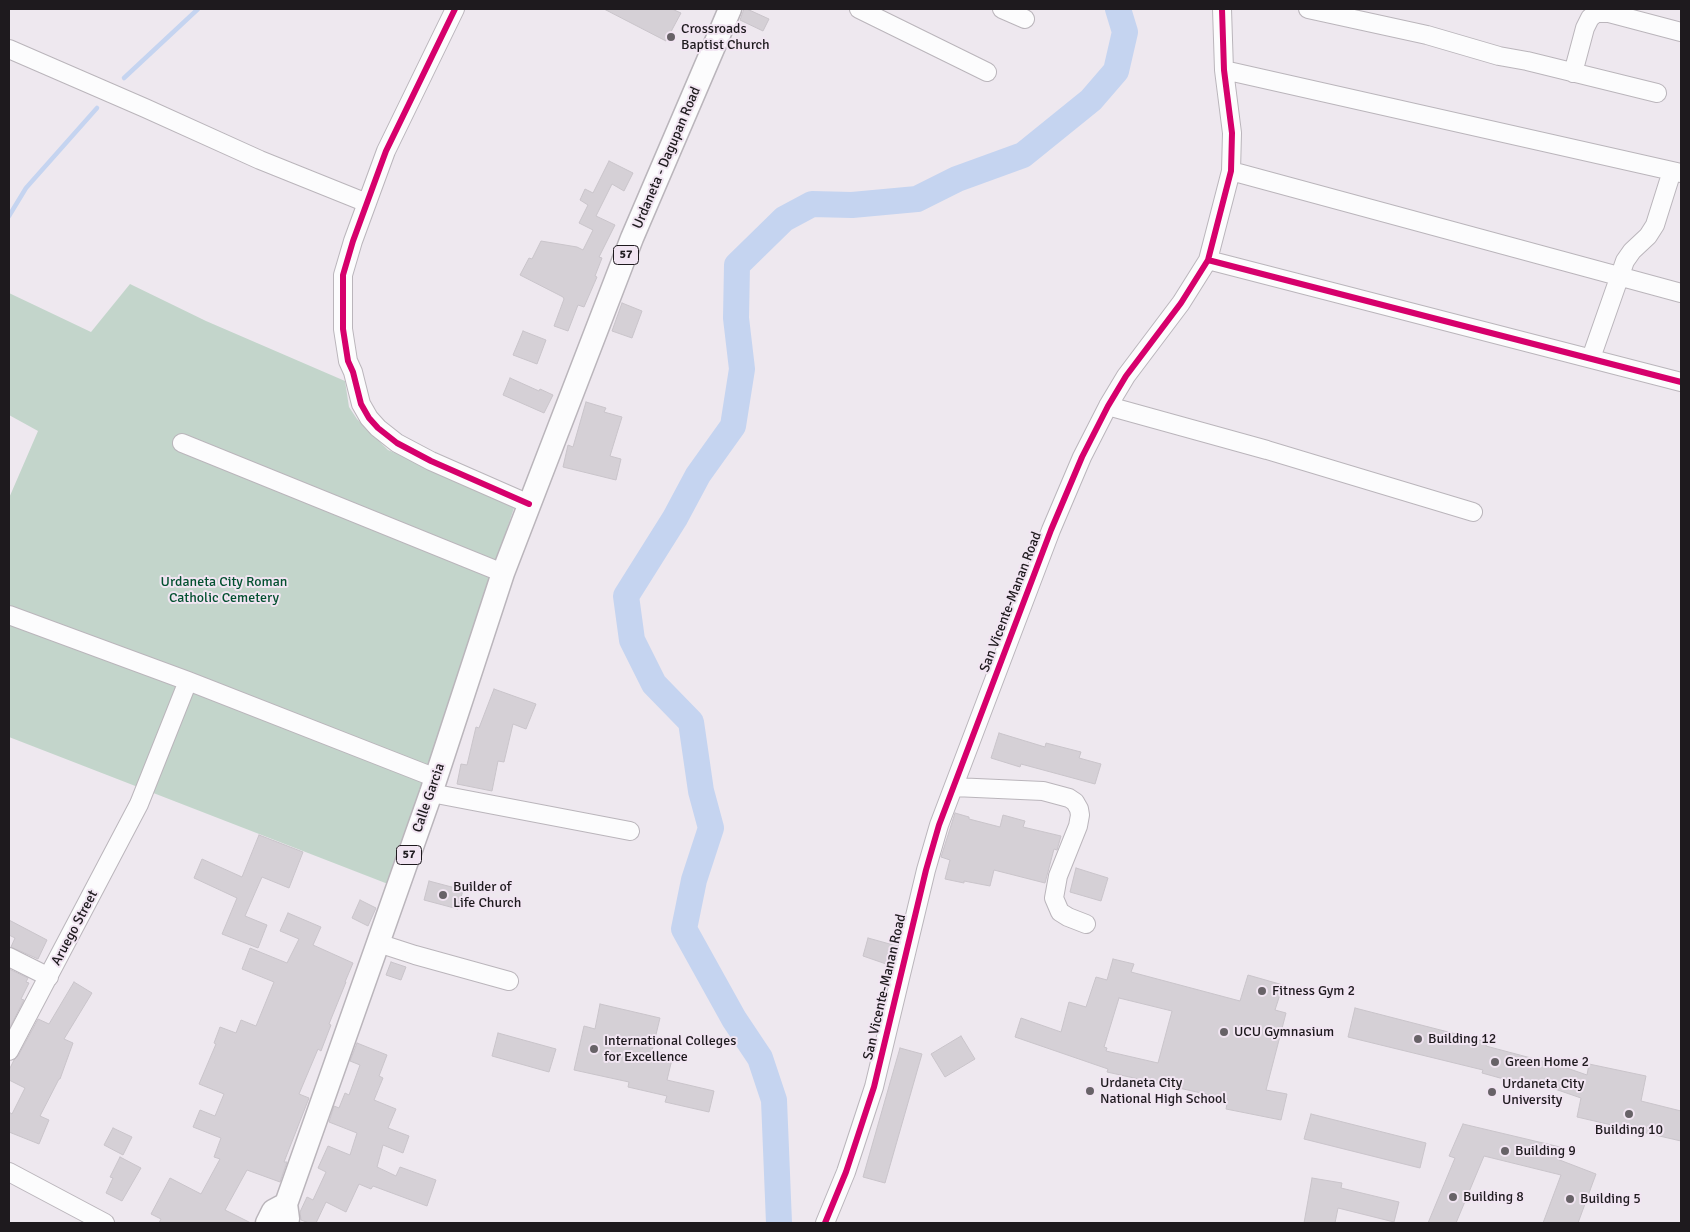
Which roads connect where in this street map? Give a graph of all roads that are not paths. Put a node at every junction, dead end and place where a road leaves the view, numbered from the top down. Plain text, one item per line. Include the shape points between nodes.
1 (455, 9) edge
2 (730, 9) edge
3 (859, 9) edge
4 (1002, 9) edge
5 (1222, 9) edge
6 (1308, 9) edge
7 (1627, 13) edge
8 (1024, 19) dead end
9 (1681, 32) edge
10 (9, 49) edge
11 (1224, 70) junction
12 (987, 72) dead end
13 (1574, 73) junction
14 (1657, 93) dead end
15 (1231, 171) junction
16 (1677, 172) edge
17 (367, 203) junction
18 (1208, 260) junction
19 (1619, 276) junction
20 (1681, 293) edge
21 (1591, 358) junction
22 (1681, 382) edge
23 (1108, 406) junction
24 (182, 443) dead end
25 (529, 504) junction
26 (1473, 512) dead end
27 (503, 573) junction
28 (9, 615) edge
29 (188, 681) junction
30 (434, 785) junction
31 (954, 787) junction
32 (630, 831) dead end
33 (1086, 924) dead end
34 (378, 943) junction
35 (9, 957) edge
36 (49, 977) junction
37 (509, 981) dead end
38 (9, 1051) edge
39 (9, 1173) edge
40 (286, 1214) edge
41 (105, 1223) edge
42 (267, 1223) edge
43 (825, 1223) edge

1 - 17 street via 386,151
2 - 25 main road, Urdaneta - Dagupan Road / 57 via 632,238
3 - 12 street
4 - 8 street
5 - 11 street, San Vicente-Manan Road
6 - 13 street via 1427,35
7 - 9 street
7 - 13 street via 1596,13 1590,18
10 - 17 street via 260,160
11 - 15 street, San Vicente-Manan Road via 1232,134
11 - 16 street
13 - 14 street
15 - 18 street, San Vicente-Manan Road
15 - 19 street
16 - 19 street via 1659,218 1648,236 1625,261
17 - 25 street via 343,275 342,299 348,361 361,404 378,428 397,444
18 - 21 street
18 - 23 street, San Vicente-Manan Road
19 - 20 street
19 - 21 street
21 - 22 street
23 - 26 street via 1276,452
23 - 31 street, San Vicente-Manan Road via 1051,530
24 - 27 street
25 - 27 main road, Calle Garcia / 57
27 - 30 main road, Calle Garcia / 57
28 - 29 street
29 - 30 street
29 - 36 street, Aruego Street via 139,804
30 - 32 street
30 - 34 main road, Calle Garcia / 57
31 - 33 street via 1043,791 1075,802 1080,815 1078,826 1058,876 1054,898 1060,912
31 - 43 street, San Vicente-Manan Road via 926,870 874,1087
34 - 37 street
34 - 40 main road, Calle Garcia / 57
35 - 36 street
36 - 38 street, Aruego Street
39 - 41 street
40 - 42 main road, Calle Garcia / 57 via 272,1211

